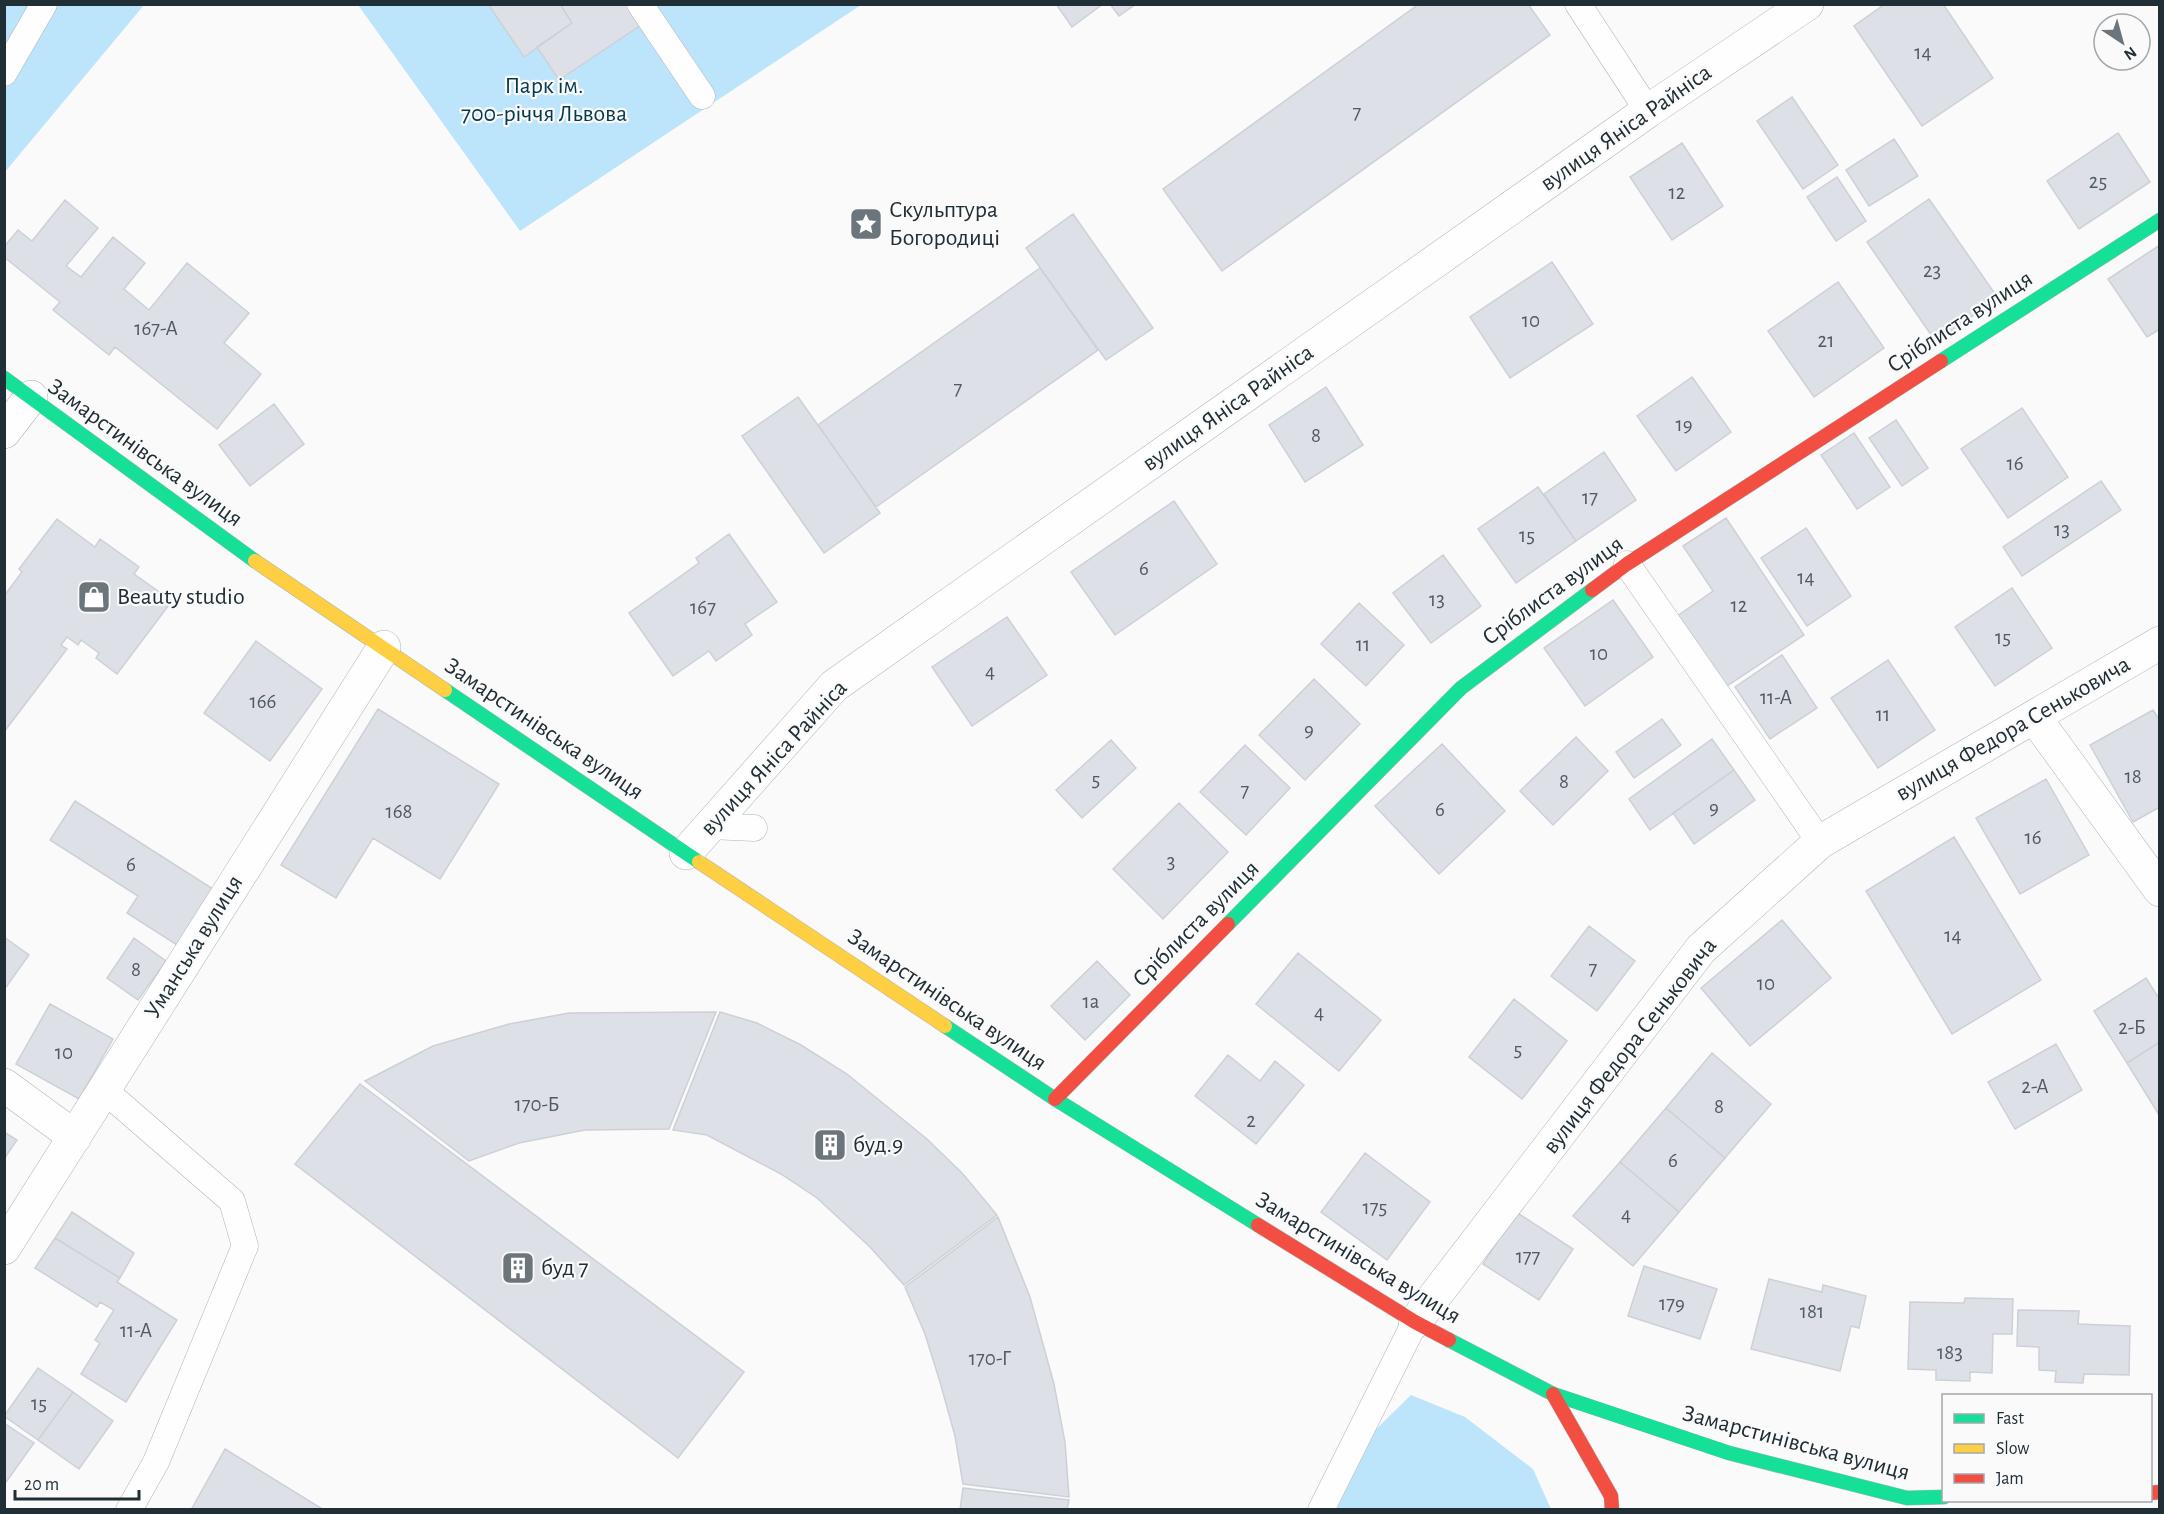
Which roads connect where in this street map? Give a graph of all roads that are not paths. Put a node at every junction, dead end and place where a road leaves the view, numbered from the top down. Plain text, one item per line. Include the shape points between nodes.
1 (44, 4) edge
2 (640, 4) edge
3 (1578, 4) edge
4 (1807, 4) edge
5 (4, 73) edge
6 (702, 96) dead end
7 (1648, 111) junction
8 (2160, 220) edge
9 (4, 378) edge
10 (31, 398) junction
11 (4, 432) edge
12 (1627, 564) junction
13 (2160, 643) edge
14 (384, 647) junction
15 (2036, 718) junction
16 (710, 826) junction
17 (754, 828) dead end
18 (1820, 842) junction
19 (686, 853) junction
20 (2160, 891) edge
21 (4, 1085) edge
22 (104, 1090) junction
23 (1055, 1099) junction
24 (75, 1137) junction
25 (4, 1248) edge
26 (1415, 1322) junction
27 (1553, 1394) junction
28 (1942, 1497) edge
29 (1907, 1498) junction
30 (1881, 1507) dead end
31 (129, 1509) edge
32 (1321, 1509) edge
33 (1612, 1509) edge

1 - 5 lane
2 - 6 lane
3 - 7 lane
4 - 7 street, вулиця Яніса Райніса
7 - 16 street, вулиця Яніса Райніса via 834,686
8 - 12 main road, Сріблиста вулиця
9 - 10 main road, Замарстинівська вулиця
10 - 11 street
10 - 14 main road, Замарстинівська вулиця via 256,562
12 - 18 lane
12 - 23 main road, Сріблиста вулиця via 1461,688
13 - 15 street, вулиця Федора Сеньковича
14 - 19 main road, Замарстинівська вулиця
14 - 22 street, Уманська вулиця
15 - 18 street, вулиця Федора Сеньковича
15 - 20 street
16 - 17 lane
16 - 19 street, вулиця Яніса Райніса
18 - 26 street, вулиця Федора Сеньковича via 1701,949
19 - 23 main road, Замарстинівська вулиця
21 - 24 street
22 - 24 street, Уманська вулиця
22 - 31 lane via 232,1202 245,1246 156,1462
23 - 26 main road, Замарстинівська вулиця
24 - 25 street, Уманська вулиця
26 - 27 main road, Замарстинівська вулиця
26 - 32 lane
27 - 29 main road, Замарстинівська вулиця via 1729,1453
27 - 33 main road via 1611,1496
28 - 29 main road, Замарстинівська вулиця
29 - 30 main road

